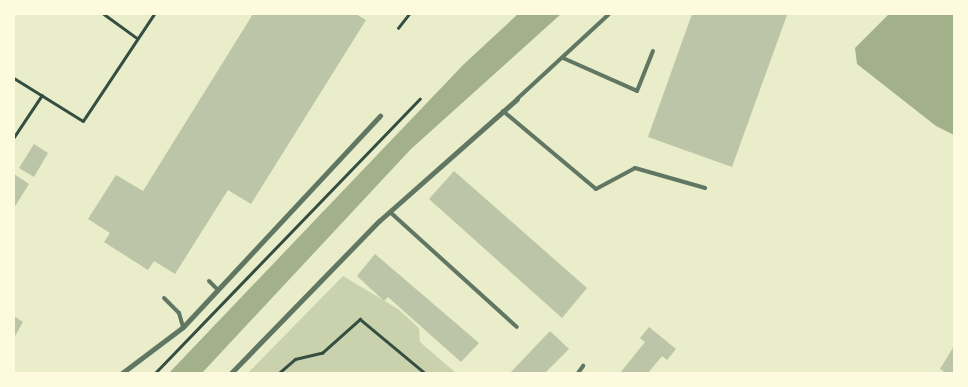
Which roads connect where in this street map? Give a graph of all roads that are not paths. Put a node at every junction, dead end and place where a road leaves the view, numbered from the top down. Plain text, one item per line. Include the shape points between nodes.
1 (609, 14) edge
2 (653, 51) dead end
3 (563, 58) junction
4 (517, 99) joint
5 (503, 111) junction
6 (380, 116) dead end
7 (705, 188) dead end
8 (390, 212) junction
9 (209, 281) dead end
10 (218, 290) junction
11 (164, 298) dead end
12 (183, 327) junction
13 (517, 327) dead end
14 (584, 366) dead end
15 (122, 373) edge
16 (232, 373) edge
17 (578, 373) edge

1 - 3 lane
2 - 3 lane via 637,92
3 - 4 lane
4 - 5 street
5 - 7 lane via 596,189 635,168
5 - 8 street
6 - 10 street
8 - 13 lane
8 - 16 street
9 - 10 lane
10 - 12 street
11 - 12 lane via 179,313
12 - 15 street
14 - 17 lane

